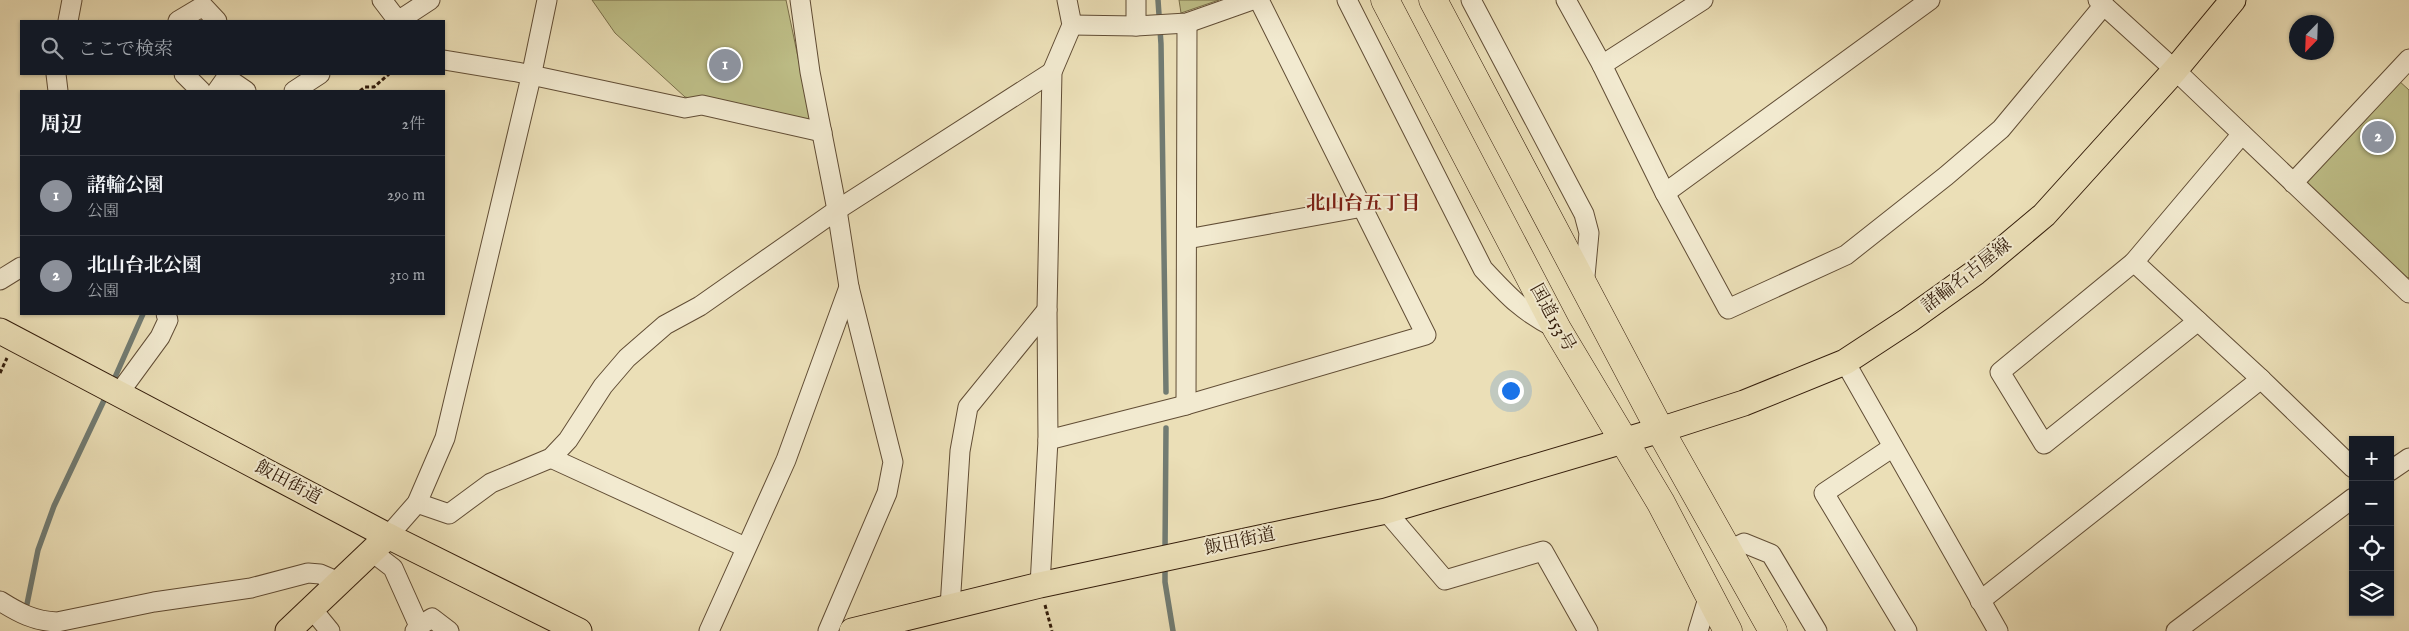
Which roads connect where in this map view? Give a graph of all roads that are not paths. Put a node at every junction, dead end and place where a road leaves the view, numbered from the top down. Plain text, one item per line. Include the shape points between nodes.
1 (72, 0) edge
2 (382, 0) edge
3 (430, 0) edge
4 (546, 0) edge
5 (800, 0) edge
6 (1067, 0) edge
7 (1136, 0) edge
8 (1252, 0) edge
9 (1259, 0) edge
10 (1347, 0) edge
11 (1385, 0) edge
12 (1433, 0) edge
13 (1471, 0) edge
14 (1566, 0) edge
15 (1703, 0) edge
16 (1930, 0) edge
17 (2233, 0) edge
18 (2101, 3) edge
19 (68, 20) edge
20 (180, 20) edge
21 (216, 20) edge
22 (397, 20) edge
23 (400, 20) edge
24 (1180, 23) junction
25 (1072, 25) junction
26 (1141, 26) junction
27 (445, 60) edge
28 (1602, 65) junction
29 (2406, 67) edge
30 (2175, 70) junction
31 (1052, 72) junction
32 (56, 75) edge
33 (185, 75) edge
34 (318, 75) edge
35 (531, 77) junction
36 (224, 81) edge
37 (58, 90) edge
38 (200, 90) edge
39 (244, 90) edge
40 (296, 90) edge
41 (822, 132) junction
42 (2242, 134) junction
43 (2293, 182) junction
44 (1665, 193) junction
45 (1362, 207) junction
46 (837, 210) junction
47 (1187, 239) junction
48 (2134, 262) junction
49 (20, 268) edge
50 (0, 280) edge
51 (849, 287) junction
52 (1584, 288) junction
53 (2408, 290) edge
54 (1048, 310) junction
55 (166, 315) edge
56 (2198, 321) junction
57 (1557, 329) junction
58 (0, 331) edge
59 (1845, 362) junction
60 (2261, 379) junction
61 (119, 394) junction
62 (1186, 405) junction
63 (1660, 430) junction
64 (1048, 440) junction
65 (1623, 440) junction
66 (1893, 447) junction
67 (551, 458) junction
68 (2409, 458) edge
69 (2349, 464) edge
70 (2394, 468) edge
71 (2349, 501) edge
72 (417, 503) junction
73 (1386, 511) junction
74 (380, 544) junction
75 (745, 547) junction
76 (1728, 551) junction
77 (341, 583) junction
78 (1040, 585) junction
79 (1708, 595) junction
80 (0, 601) edge
81 (1980, 601) junction
82 (950, 607) junction
83 (312, 609) junction
84 (18, 612) junction
85 (417, 629) edge
86 (19, 631) edge
87 (288, 631) edge
88 (330, 631) edge
89 (449, 631) edge
90 (579, 631) edge
91 (709, 631) edge
92 (828, 631) edge
93 (852, 631) edge
94 (1588, 631) edge
95 (1698, 631) edge
96 (1728, 631) edge
97 (1773, 631) edge
98 (1817, 631) edge
99 (1907, 631) edge
100 (1998, 631) edge
101 (2176, 631) edge

1 - 19 street
2 - 22 street
3 - 23 street
4 - 35 street
5 - 41 street
6 - 25 street
7 - 26 street
8 - 24 street
9 - 45 street
10 - 57 street via 1483,269 1532,317
11 - 57 highway, 国道153号
12 - 52 highway
13 - 52 street via 1584,214 1589,233
14 - 28 street
15 - 28 street
16 - 44 street
17 - 30 main road, 諸輪名古屋線
18 - 30 street
18 - 44 street via 2001,129 1946,176 1846,255 1728,309
20 - 21 street via 202,6
24 - 26 street
24 - 47 street
25 - 26 street
25 - 31 street
27 - 35 street
28 - 44 street
29 - 43 street
30 - 42 street
30 - 59 main road, 諸輪名古屋線 via 2044,215 1976,272
31 - 46 street
31 - 54 street
32 - 37 street
33 - 38 street
34 - 40 street
35 - 41 street via 685,108 702,105
35 - 72 street via 445,438
36 - 39 street
41 - 46 street
42 - 43 street
42 - 48 street
43 - 53 street
45 - 47 street
45 - 62 street via 1426,335
46 - 51 street
46 - 67 street via 700,306 665,325 603,386 568,440
47 - 62 street
48 - 56 street
48 - 56 street via 2000,372 2044,444
49 - 50 street
51 - 75 street via 786,460
51 - 92 street via 893,462 887,493
52 - 63 highway
54 - 64 street
54 - 82 street via 968,408 960,451
55 - 61 street via 168,320 160,337
56 - 60 street
57 - 65 highway, 国道153号
58 - 61 main road, 飯田街道
59 - 63 main road, 諸輪名古屋線 via 1744,403
59 - 66 street
60 - 69 street
60 - 81 street
61 - 74 main road, 飯田街道
62 - 64 street
63 - 65 main road, 諸輪名古屋線
63 - 76 highway
64 - 78 street
65 - 73 main road, 飯田街道
65 - 79 highway, 国道153号 via 1661,503
66 - 81 street
66 - 99 street via 1824,493
67 - 72 street via 491,483 448,514
67 - 75 street
68 - 70 street
71 - 101 street
72 - 74 street
73 - 78 main road, 飯田街道
73 - 94 street via 1445,580 1543,551
74 - 77 main road
74 - 85 street
74 - 90 main road, 飯田街道
75 - 91 street
76 - 97 highway
76 - 98 street via 1744,543 1771,554
77 - 83 main road
77 - 84 street via 320,574 308,573 252,588 154,602 57,622 35,620
78 - 82 main road, 飯田街道
79 - 95 street
79 - 96 highway, 国道153号
80 - 84 street
81 - 100 street
82 - 93 main road, 飯田街道
83 - 87 main road
83 - 88 street
84 - 86 street
85 - 89 street via 432,618

